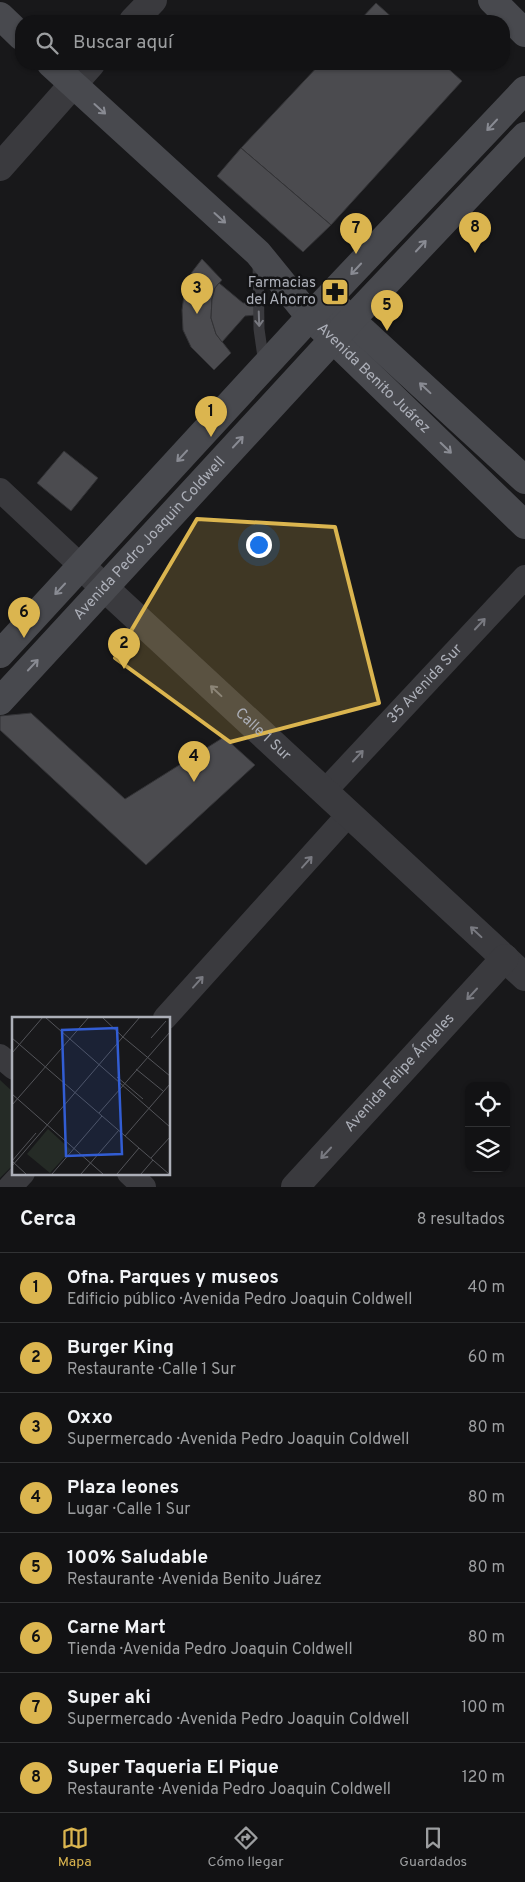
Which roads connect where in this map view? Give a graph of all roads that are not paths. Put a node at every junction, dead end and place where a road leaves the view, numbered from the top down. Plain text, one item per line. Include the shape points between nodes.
1 (153, 0) edge
2 (492, 0) edge
3 (139, 15) edge
4 (507, 15) edge
5 (0, 16) edge
6 (510, 17) edge
7 (15, 30) edge
8 (525, 32) edge
9 (58, 70) edge
10 (85, 70) edge
11 (72, 83) junction
12 (525, 90) edge
13 (525, 136) edge
14 (0, 167) edge
15 (258, 253) junction
16 (318, 308) junction
17 (342, 329) junction
18 (265, 366) junction
19 (525, 480) edge
20 (0, 490) edge
21 (525, 525) edge
22 (81, 566) junction
23 (525, 576) edge
24 (104, 588) junction
25 (0, 654) edge
26 (0, 701) edge
27 (324, 792) junction
28 (349, 814) junction
29 (505, 958) junction
30 (525, 977) edge
31 (166, 1017) edge
32 (0, 1056) edge
33 (12, 1066) edge
34 (22, 1174) edge
35 (129, 1174) edge
36 (10, 1187) edge
37 (144, 1187) edge
38 (295, 1187) edge

1 - 3 street
2 - 4 main road
5 - 7 main road
6 - 8 main road
9 - 11 main road, Avenida Benito Juárez
10 - 11 street
11 - 14 street
11 -> 15 main road, Avenida Benito Juárez
12 -> 16 main road
17 -> 13 main road, Avenida Pedro Joaquin Coldwell
15 - 16 main road, Avenida Benito Juárez
15 -> 18 lane via 259,329
16 - 17 main road, Avenida Benito Juárez
16 - 18 main road
19 -> 17 main road, Avenida Benito Juárez
17 -> 21 main road, Avenida Benito Juárez
24 -> 17 main road, Avenida Pedro Joaquin Coldwell
18 -> 22 main road
20 - 22 street, Calle 1 Sur
22 - 24 street, Calle 1 Sur
22 -> 25 main road
27 -> 23 street, 35 Avenida Sur
26 -> 24 main road, Avenida Pedro Joaquin Coldwell
27 -> 24 street, Calle 1 Sur
27 - 28 street, Calle 1 Sur
29 -> 28 street, Calle 1 Sur
31 -> 28 street
29 - 30 street, Calle 1 Sur
29 -> 38 street, Avenida Felipe Ángeles
32 - 33 street
34 - 36 street
35 - 37 street

